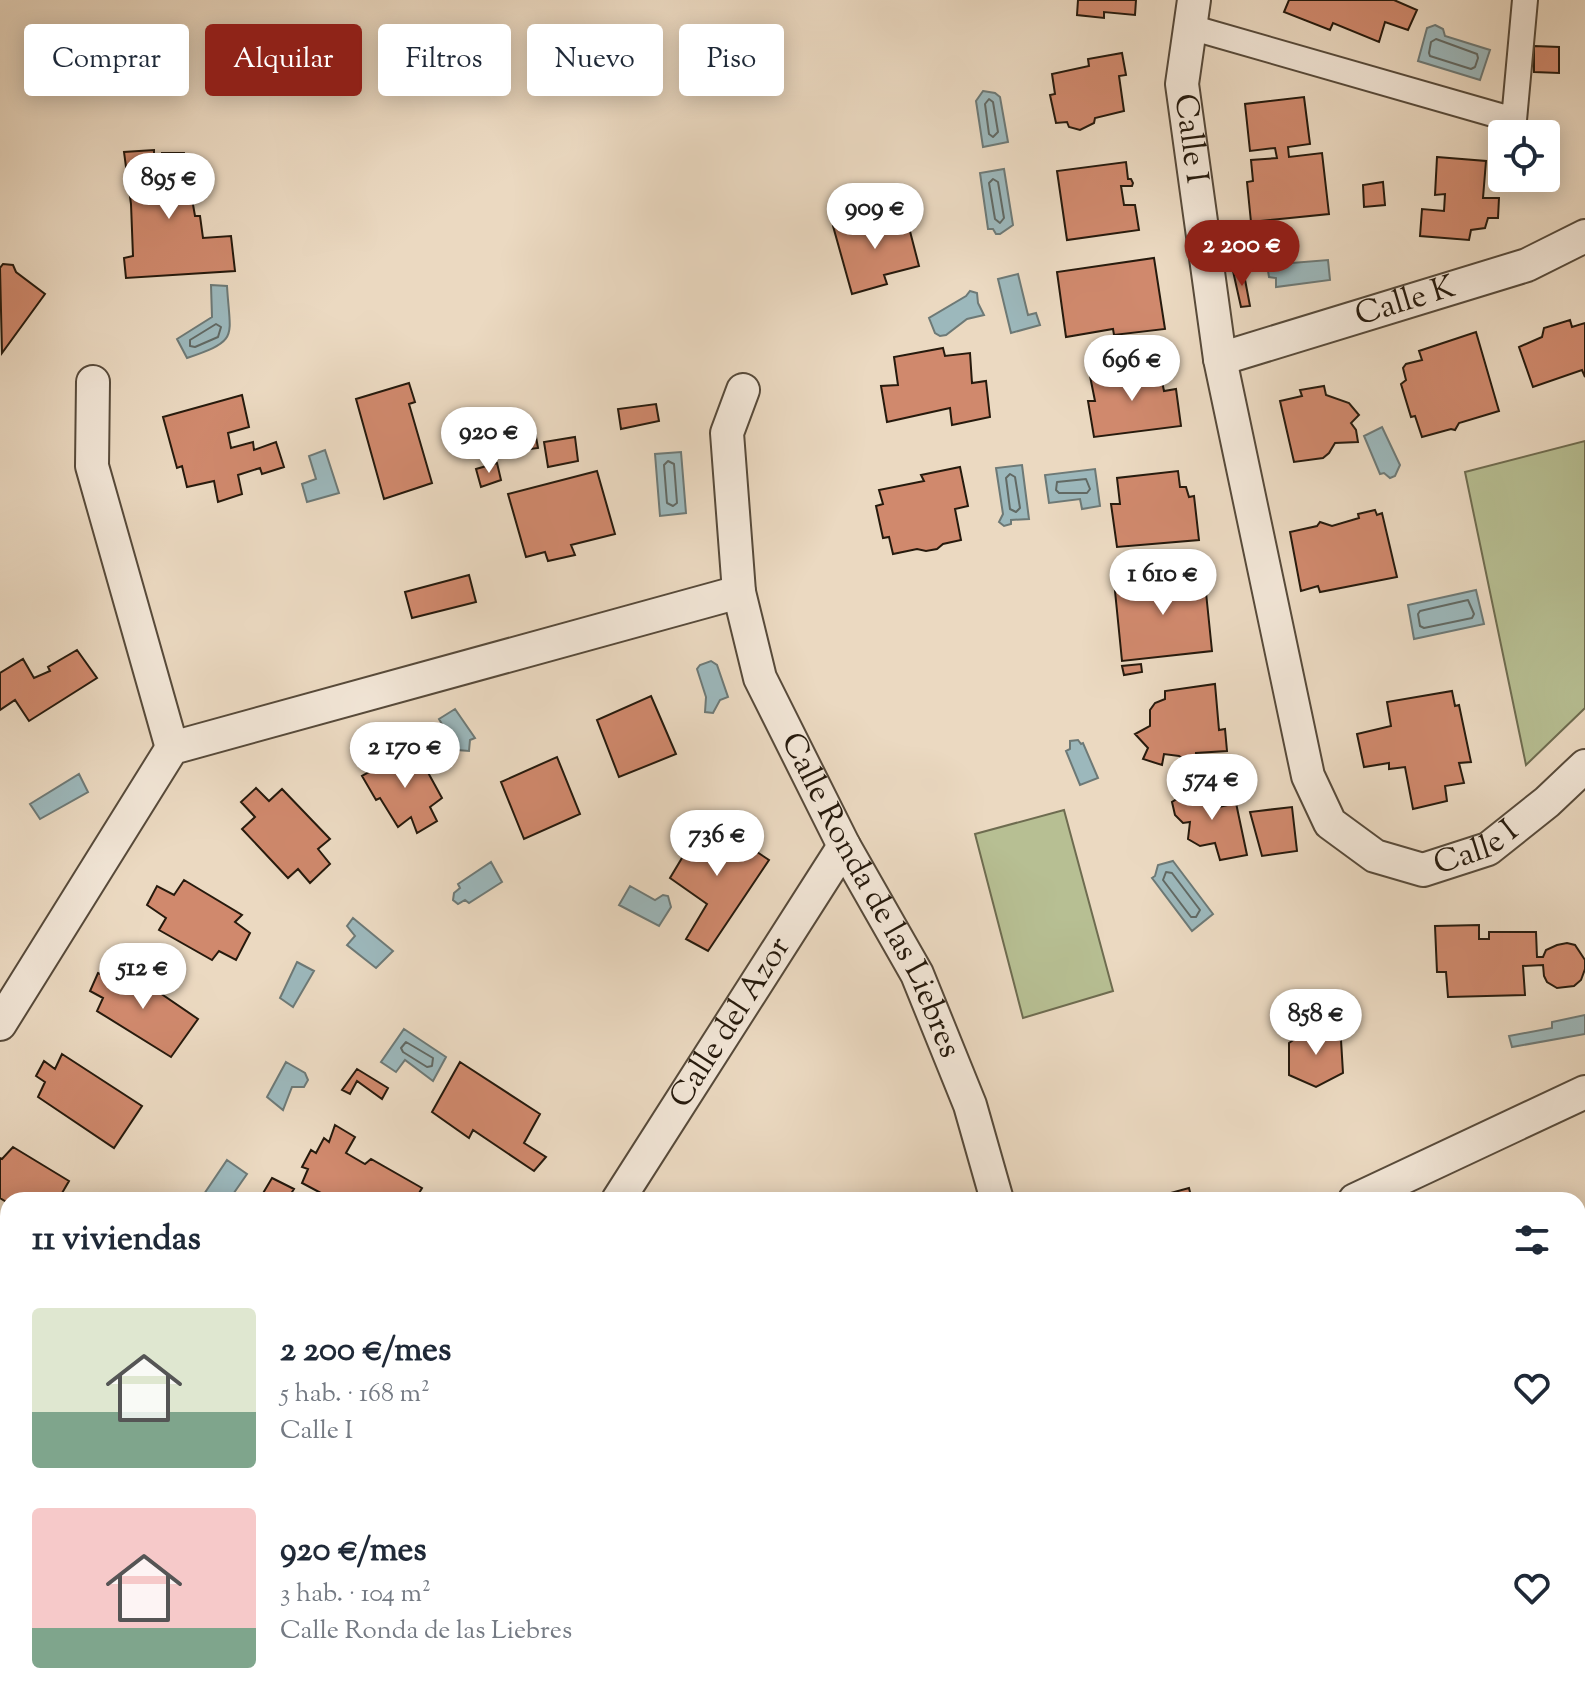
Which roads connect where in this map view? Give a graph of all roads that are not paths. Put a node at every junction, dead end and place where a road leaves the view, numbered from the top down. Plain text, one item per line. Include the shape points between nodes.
1 (1525, 0) edge
2 (1192, 14) edge
3 (1585, 236) edge
4 (1220, 359) junction
5 (93, 382) dead end
6 (743, 390) dead end
7 (739, 592) junction
8 (172, 748) junction
9 (1585, 766) edge
10 (844, 846) junction
11 (0, 1024) edge
12 (1585, 1092) edge
13 (623, 1192) edge
14 (995, 1192) edge
15 (1372, 1192) edge

1 - 2 street via 1514,120
2 - 4 street, Calle I via 1182,84
3 - 4 street, Calle K via 1527,265
4 - 9 street, Calle I via 1308,776 1330,823 1375,856 1423,870 1488,849
5 - 8 street via 92,466
6 - 7 street, Calle Ronda de las Liebres via 727,433
7 - 8 street
7 - 10 street, Calle Ronda de las Liebres via 760,678
8 - 11 street
10 - 13 street, Calle del Azor
10 - 14 street, Calle Ronda de las Liebres via 917,974 970,1105
12 - 15 street

